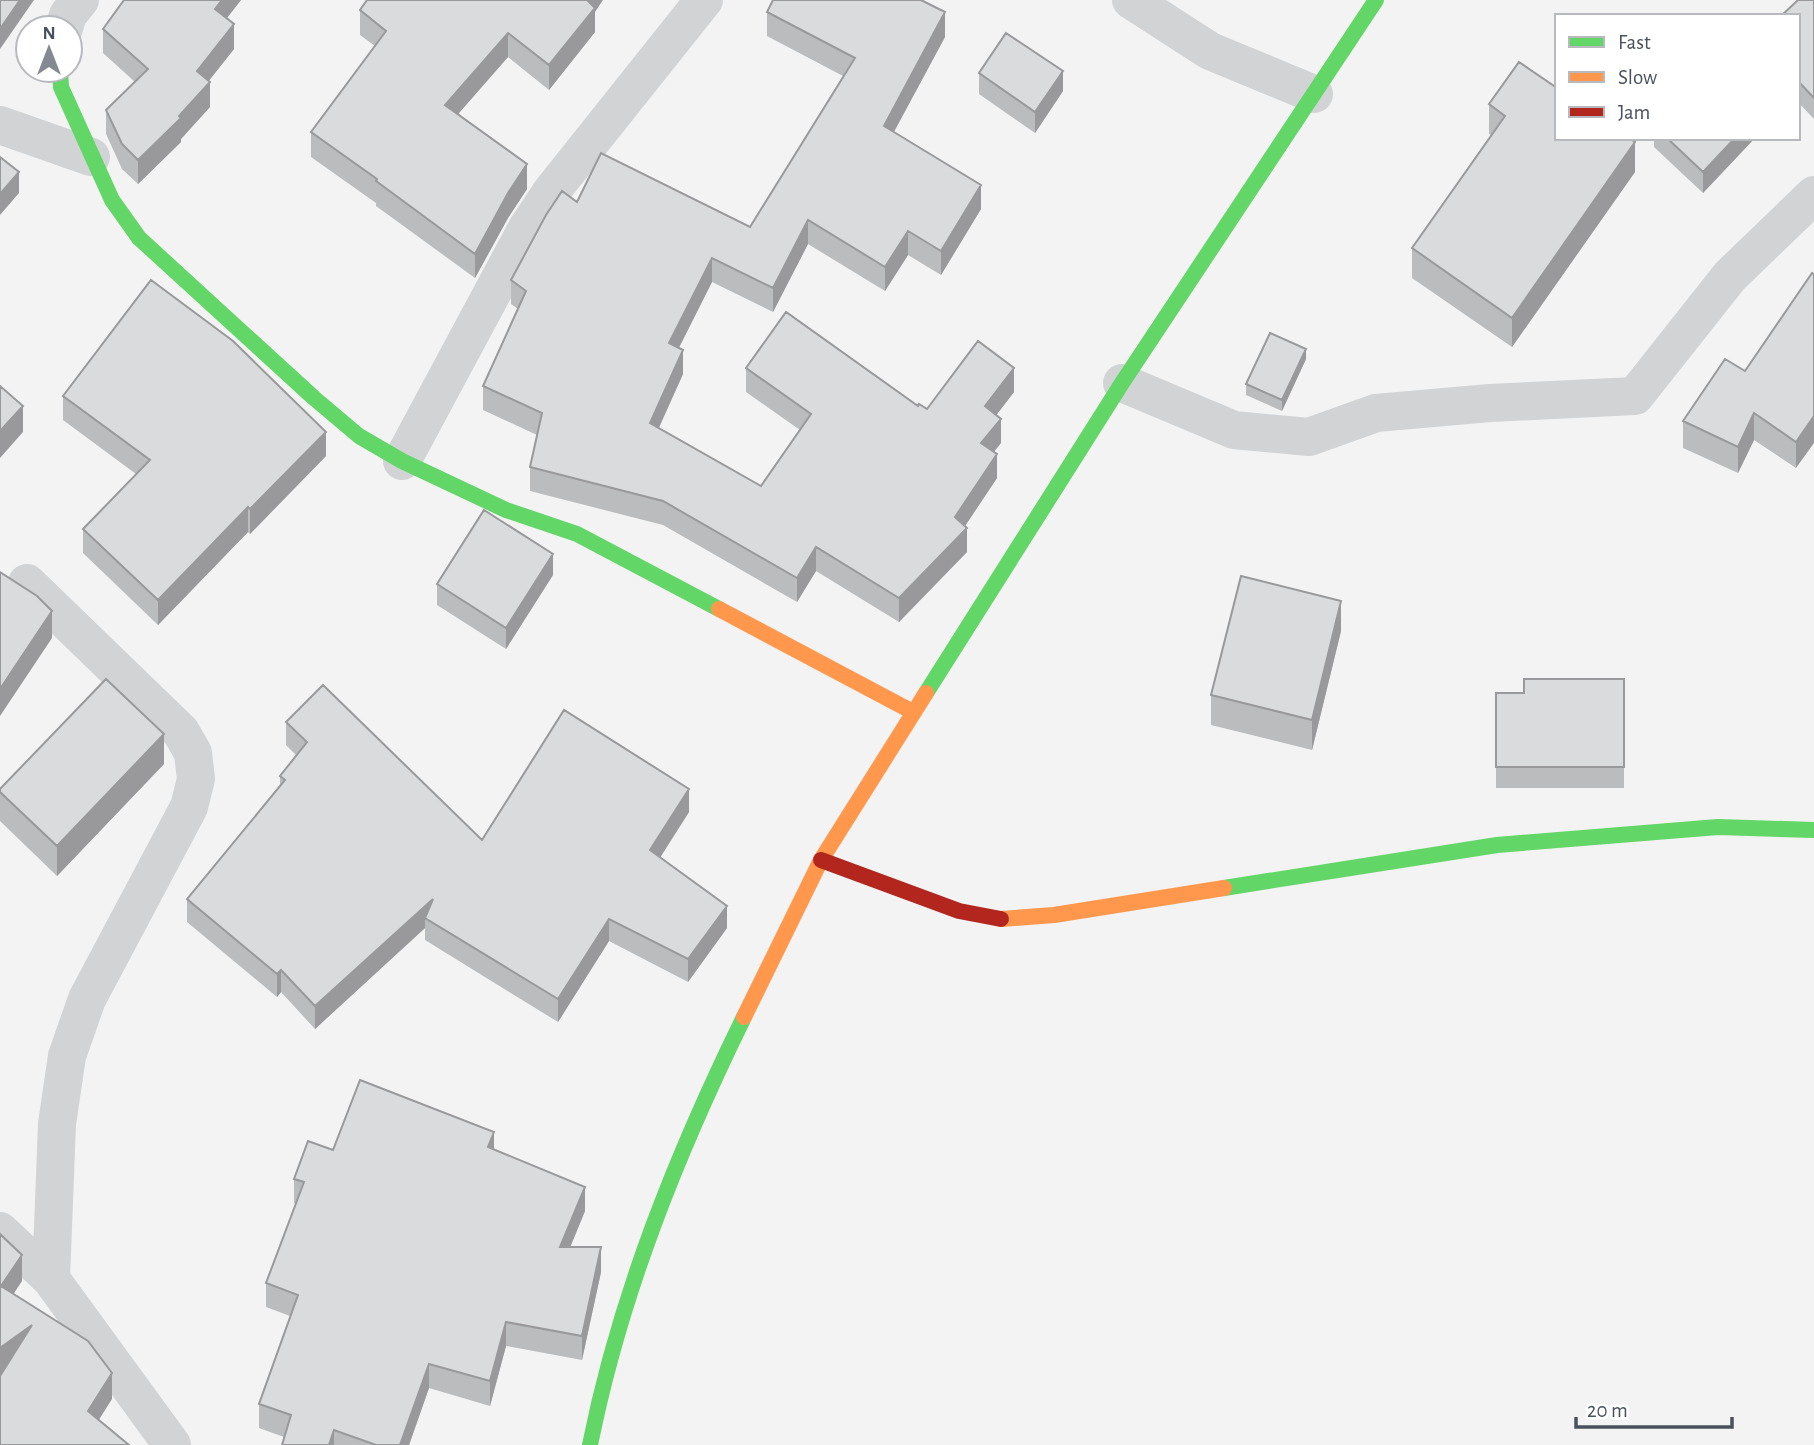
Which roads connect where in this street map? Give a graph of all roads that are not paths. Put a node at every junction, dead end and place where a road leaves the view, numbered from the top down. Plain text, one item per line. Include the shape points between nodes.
1 (80, 0) edge
2 (704, 0) edge
3 (1130, 0) edge
4 (1376, 0) edge
5 (69, 14) edge
6 (61, 84) edge
7 (1314, 94) junction
8 (0, 125) edge
9 (92, 157) junction
10 (1814, 195) edge
11 (1122, 383) junction
12 (402, 461) junction
13 (27, 583) dead end
14 (913, 712) junction
15 (1814, 830) edge
16 (821, 860) junction
17 (0, 1231) edge
18 (51, 1279) junction
19 (172, 1445) edge
20 (590, 1445) edge

1 - 5 street
2 - 12 street via 533,219
3 - 7 street via 1210,51
4 - 7 street
6 - 9 street
7 - 11 street
8 - 9 street
9 - 12 street via 112,201 139,238 314,398 359,436
10 - 11 street via 1730,276 1634,396 1376,413 1309,438 1234,430
11 - 14 street
12 - 14 street via 506,510 577,534
13 - 18 street via 181,732 193,753 196,779 189,807 87,999 67,1056 57,1124
14 - 16 street
15 - 16 street via 1718,827 1497,845 1055,915 999,919 959,911
16 - 20 street via 664,1194 624,1309
17 - 18 street
18 - 19 street

